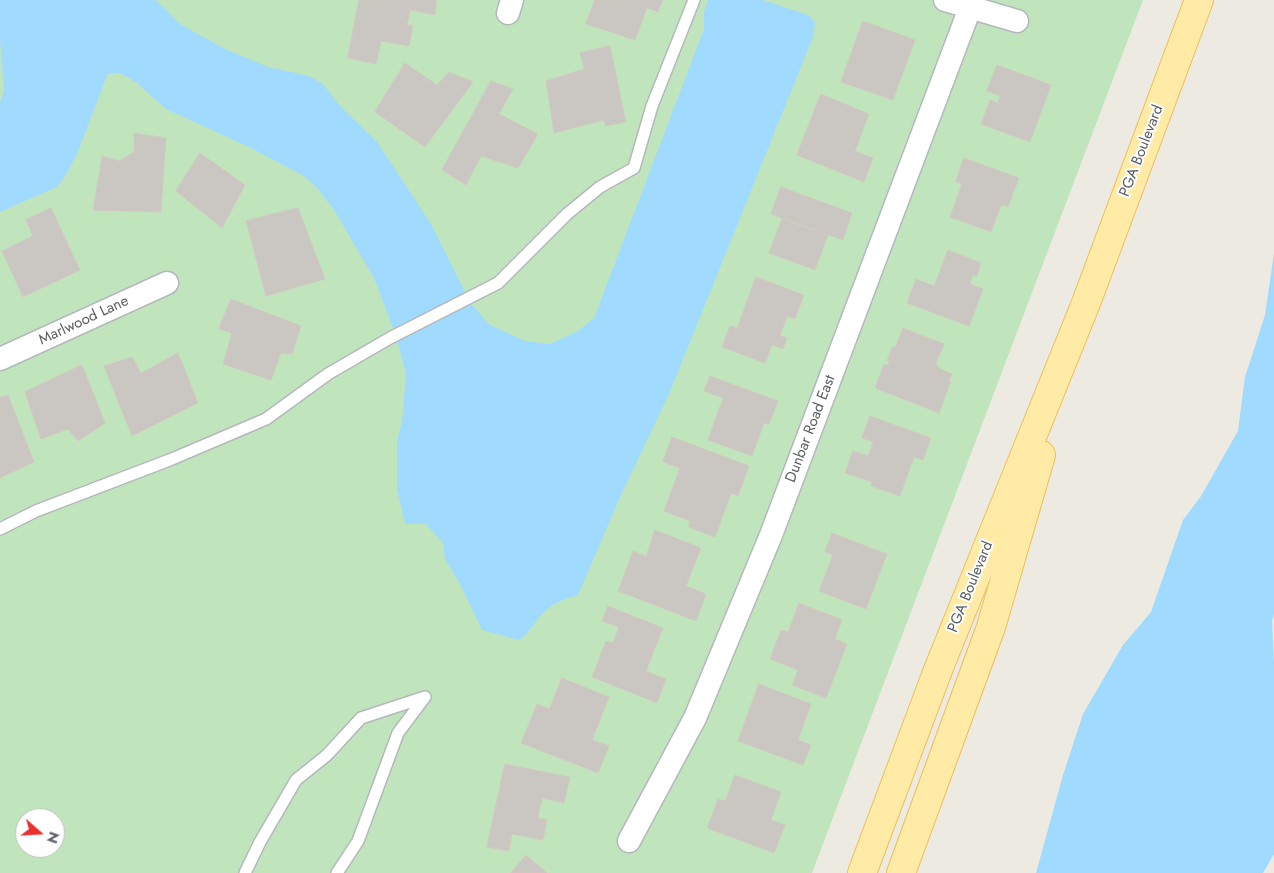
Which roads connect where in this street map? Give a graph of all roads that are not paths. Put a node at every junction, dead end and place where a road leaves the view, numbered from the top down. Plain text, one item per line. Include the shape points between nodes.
1 (694, 0) edge
2 (945, 0) edge
3 (1199, 0) edge
4 (971, 4) edge
5 (1016, 21) dead end
6 (167, 283) dead end
7 (1086, 303) junction
8 (0, 359) edge
9 (0, 529) edge
10 (629, 841) dead end
11 (245, 873) edge
12 (338, 873) edge
13 (862, 873) edge
14 (901, 873) edge

1 - 9 lane via 652,106 634,168 600,187 567,214 498,283 328,374 266,419 36,511
2 - 4 street
3 - 7 main road, PGA Boulevard
4 - 5 street
4 - 10 street, Dunbar Road East via 771,535 695,718
6 - 8 street, Marlwood Lane
7 - 13 main road, PGA Boulevard via 938,670
7 - 14 main road, PGA Boulevard via 991,627
11 - 12 lane via 296,780 327,756 361,718 425,697 398,733 358,841

